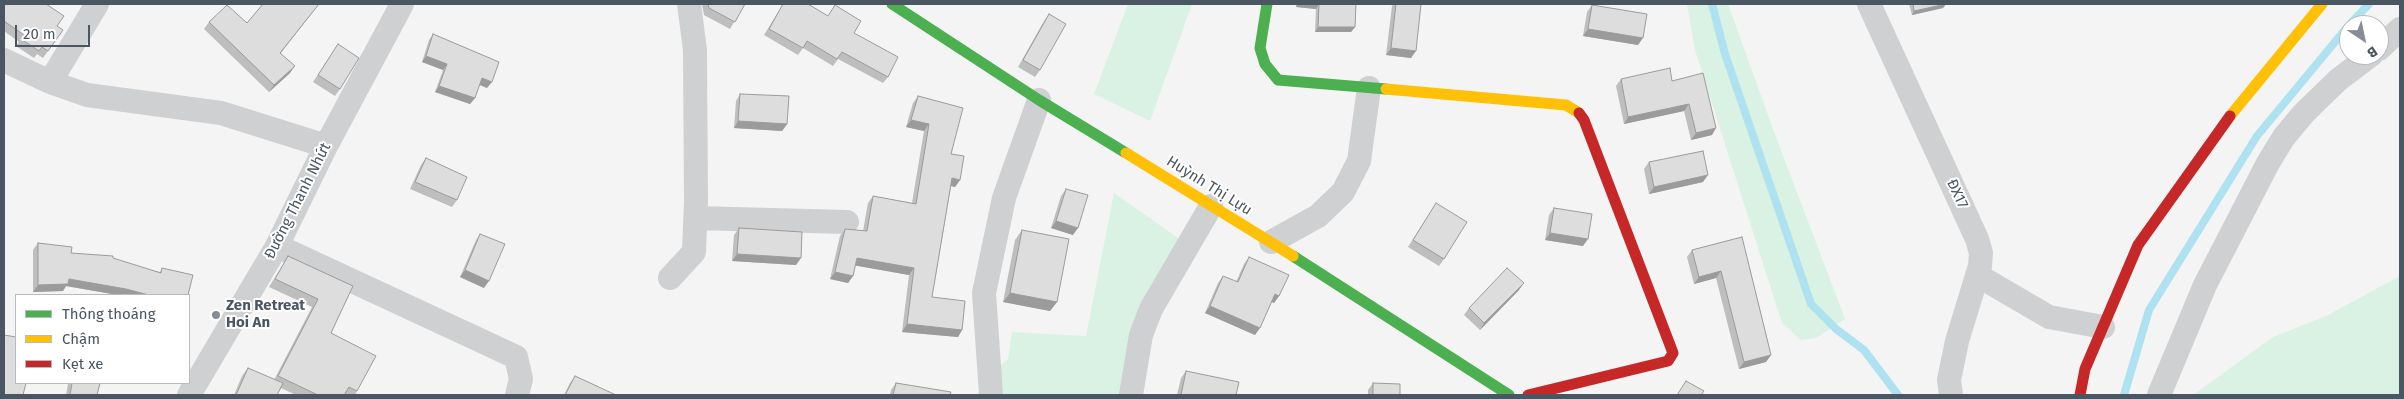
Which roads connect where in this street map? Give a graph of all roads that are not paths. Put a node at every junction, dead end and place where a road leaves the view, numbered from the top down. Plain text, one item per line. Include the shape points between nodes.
1 (96, 4) edge
2 (402, 4) edge
3 (689, 4) edge
4 (892, 4) edge
5 (1267, 4) edge
6 (1869, 4) edge
7 (2322, 4) edge
8 (2400, 30) edge
9 (2389, 40) edge
10 (4, 60) edge
11 (2358, 65) edge
12 (50, 82) junction
13 (1369, 88) junction
14 (1039, 100) junction
15 (326, 146) junction
16 (1211, 206) junction
17 (696, 218) junction
18 (847, 222) dead end
19 (1271, 242) junction
20 (277, 246) junction
21 (1977, 274) junction
22 (670, 278) dead end
23 (2103, 327) junction
24 (189, 395) edge
25 (517, 395) edge
26 (991, 395) edge
27 (1131, 395) edge
28 (1509, 395) edge
29 (1528, 395) edge
30 (1951, 395) edge
31 (2080, 395) edge
32 (2159, 395) edge

1 - 12 street
2 - 15 street, Đường Thanh Nhứt
3 - 17 street via 695,50
4 - 14 street, Huỳnh Thị Lựu
5 - 13 street via 1260,48 1274,77 1278,80
6 - 21 street, ĐX17 via 1977,239 1981,253
7 - 23 street via 2220,128 2138,245
8 - 9 street
10 - 12 street
11 - 32 street via 2304,113 2284,137 2205,285
12 - 15 street via 87,95 221,113
13 - 19 street via 1359,161 1343,192 1318,216
13 - 29 street via 1566,105 1577,110 1584,120 1673,353 1668,360
14 - 16 street, Huỳnh Thị Lựu
14 - 26 street via 1004,198 984,293
15 - 20 street, Đường Thanh Nhứt
16 - 19 street, Huỳnh Thị Lựu
16 - 27 street via 1151,309 1139,343
17 - 18 street
17 - 22 street via 694,252
19 - 28 street, Huỳnh Thị Lựu
20 - 24 street, Đường Thanh Nhứt
20 - 25 street via 516,357 521,379
21 - 23 street via 2049,317
21 - 30 street, ĐX17 via 1957,341 1949,380
23 - 31 street via 2085,369

